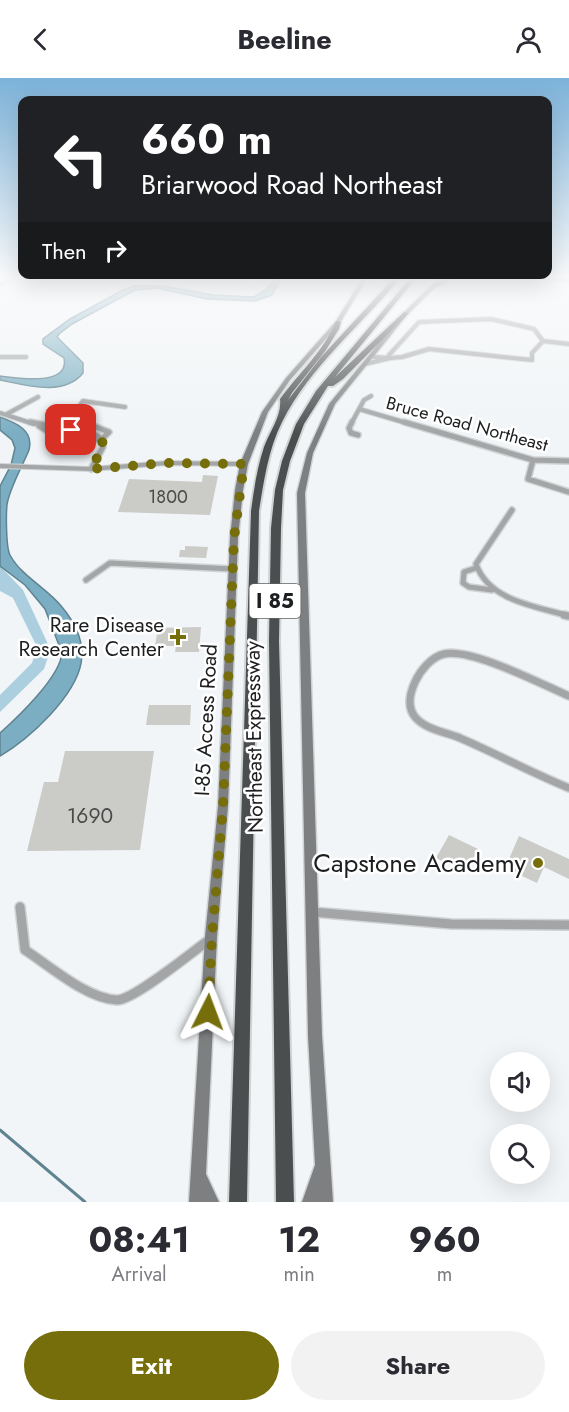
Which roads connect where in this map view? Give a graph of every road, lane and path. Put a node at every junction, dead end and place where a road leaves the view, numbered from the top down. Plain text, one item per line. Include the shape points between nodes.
1 (332, 329) edge
2 (336, 329) edge
3 (352, 329) edge
4 (371, 329) edge
5 (389, 329) edge
6 (393, 329) edge
7 (411, 329) edge
8 (534, 329) edge
9 (543, 343) junction
10 (569, 346) edge
11 (373, 354) junction
12 (0, 357) edge
13 (26, 357) dead end
14 (390, 358) junction
15 (378, 359) junction
16 (361, 368) junction
17 (320, 391) junction
18 (371, 396) dead end
19 (38, 397) dead end
20 (125, 407) dead end
21 (359, 409) junction
22 (285, 410) junction
23 (0, 413) edge
24 (7, 415) junction
25 (66, 423) junction
26 (38, 425) junction
27 (63, 429) junction
28 (358, 435) dead end
29 (102, 439) junction
30 (532, 460) junction
31 (569, 462) edge
32 (244, 464) junction
33 (0, 466) edge
34 (91, 469) junction
35 (569, 492) edge
36 (512, 510) dead end
37 (476, 568) junction
38 (233, 569) junction
39 (86, 580) dead end
40 (492, 590) junction
41 (569, 616) edge
42 (569, 696) edge
43 (569, 788) edge
44 (20, 908) dead end
45 (312, 912) junction
46 (569, 925) edge
47 (212, 937) junction
48 (323, 1148) junction
49 (199, 1175) junction
50 (197, 1202) edge
51 (212, 1202) edge
52 (238, 1202) edge
53 (285, 1202) edge
54 (310, 1202) edge
55 (325, 1202) edge

1 - 32 main road, I-85 Access Road via 274,397 255,431
2 - 22 highway via 284,399
3 - 22 highway, Northeast Expressway / I 85
4 - 17 highway, Northeast Expressway / I 85
5 - 17 highway
6 - 11 main road
7 - 14 street
8 - 9 street
9 - 10 street
9 - 14 street via 535,348 531,360 428,349 411,357
11 - 15 street
11 - 16 main road
12 - 13 street
14 - 15 street
15 - 16 street
16 - 45 main road via 332,404 316,437 301,493
17 - 53 highway, Northeast Expressway / I 85 via 300,424 286,461 276,528 274,641
18 - 21 street
19 - 24 street
20 - 25 street via 83,401
21 - 28 street via 349,428
21 - 30 street, Bruce Road Northeast
22 - 52 highway, Northeast Expressway / I 85 via 264,461 255,511
23 - 24 street
24 - 26 street
25 - 27 street
25 - 29 street via 106,429 109,432
26 - 27 street
26 - 29 street via 52,434
27 - 29 street via 83,431
29 - 34 street via 103,447
30 - 31 street, Bruce Road Northeast
30 - 35 street via 528,479
32 - 34 street via 167,463
32 - 38 main road, I-85 Access Road
33 - 34 street
36 - 37 street
37 - 40 street
37 - 40 street via 464,572 464,583
38 - 39 street via 110,563
38 - 47 main road, I-85 Access Road via 223,807
40 - 41 street
42 - 43 street via 514,672 454,653 430,661 415,682 410,709 417,720 429,727
44 - 47 street via 26,950 102,998 120,1000 199,950
45 - 46 street via 451,924
45 - 48 main road
47 - 49 main road, I-85 Access Road
48 - 54 main road
48 - 55 main road
49 - 50 main road, I-85 Access Road
49 - 51 main road

